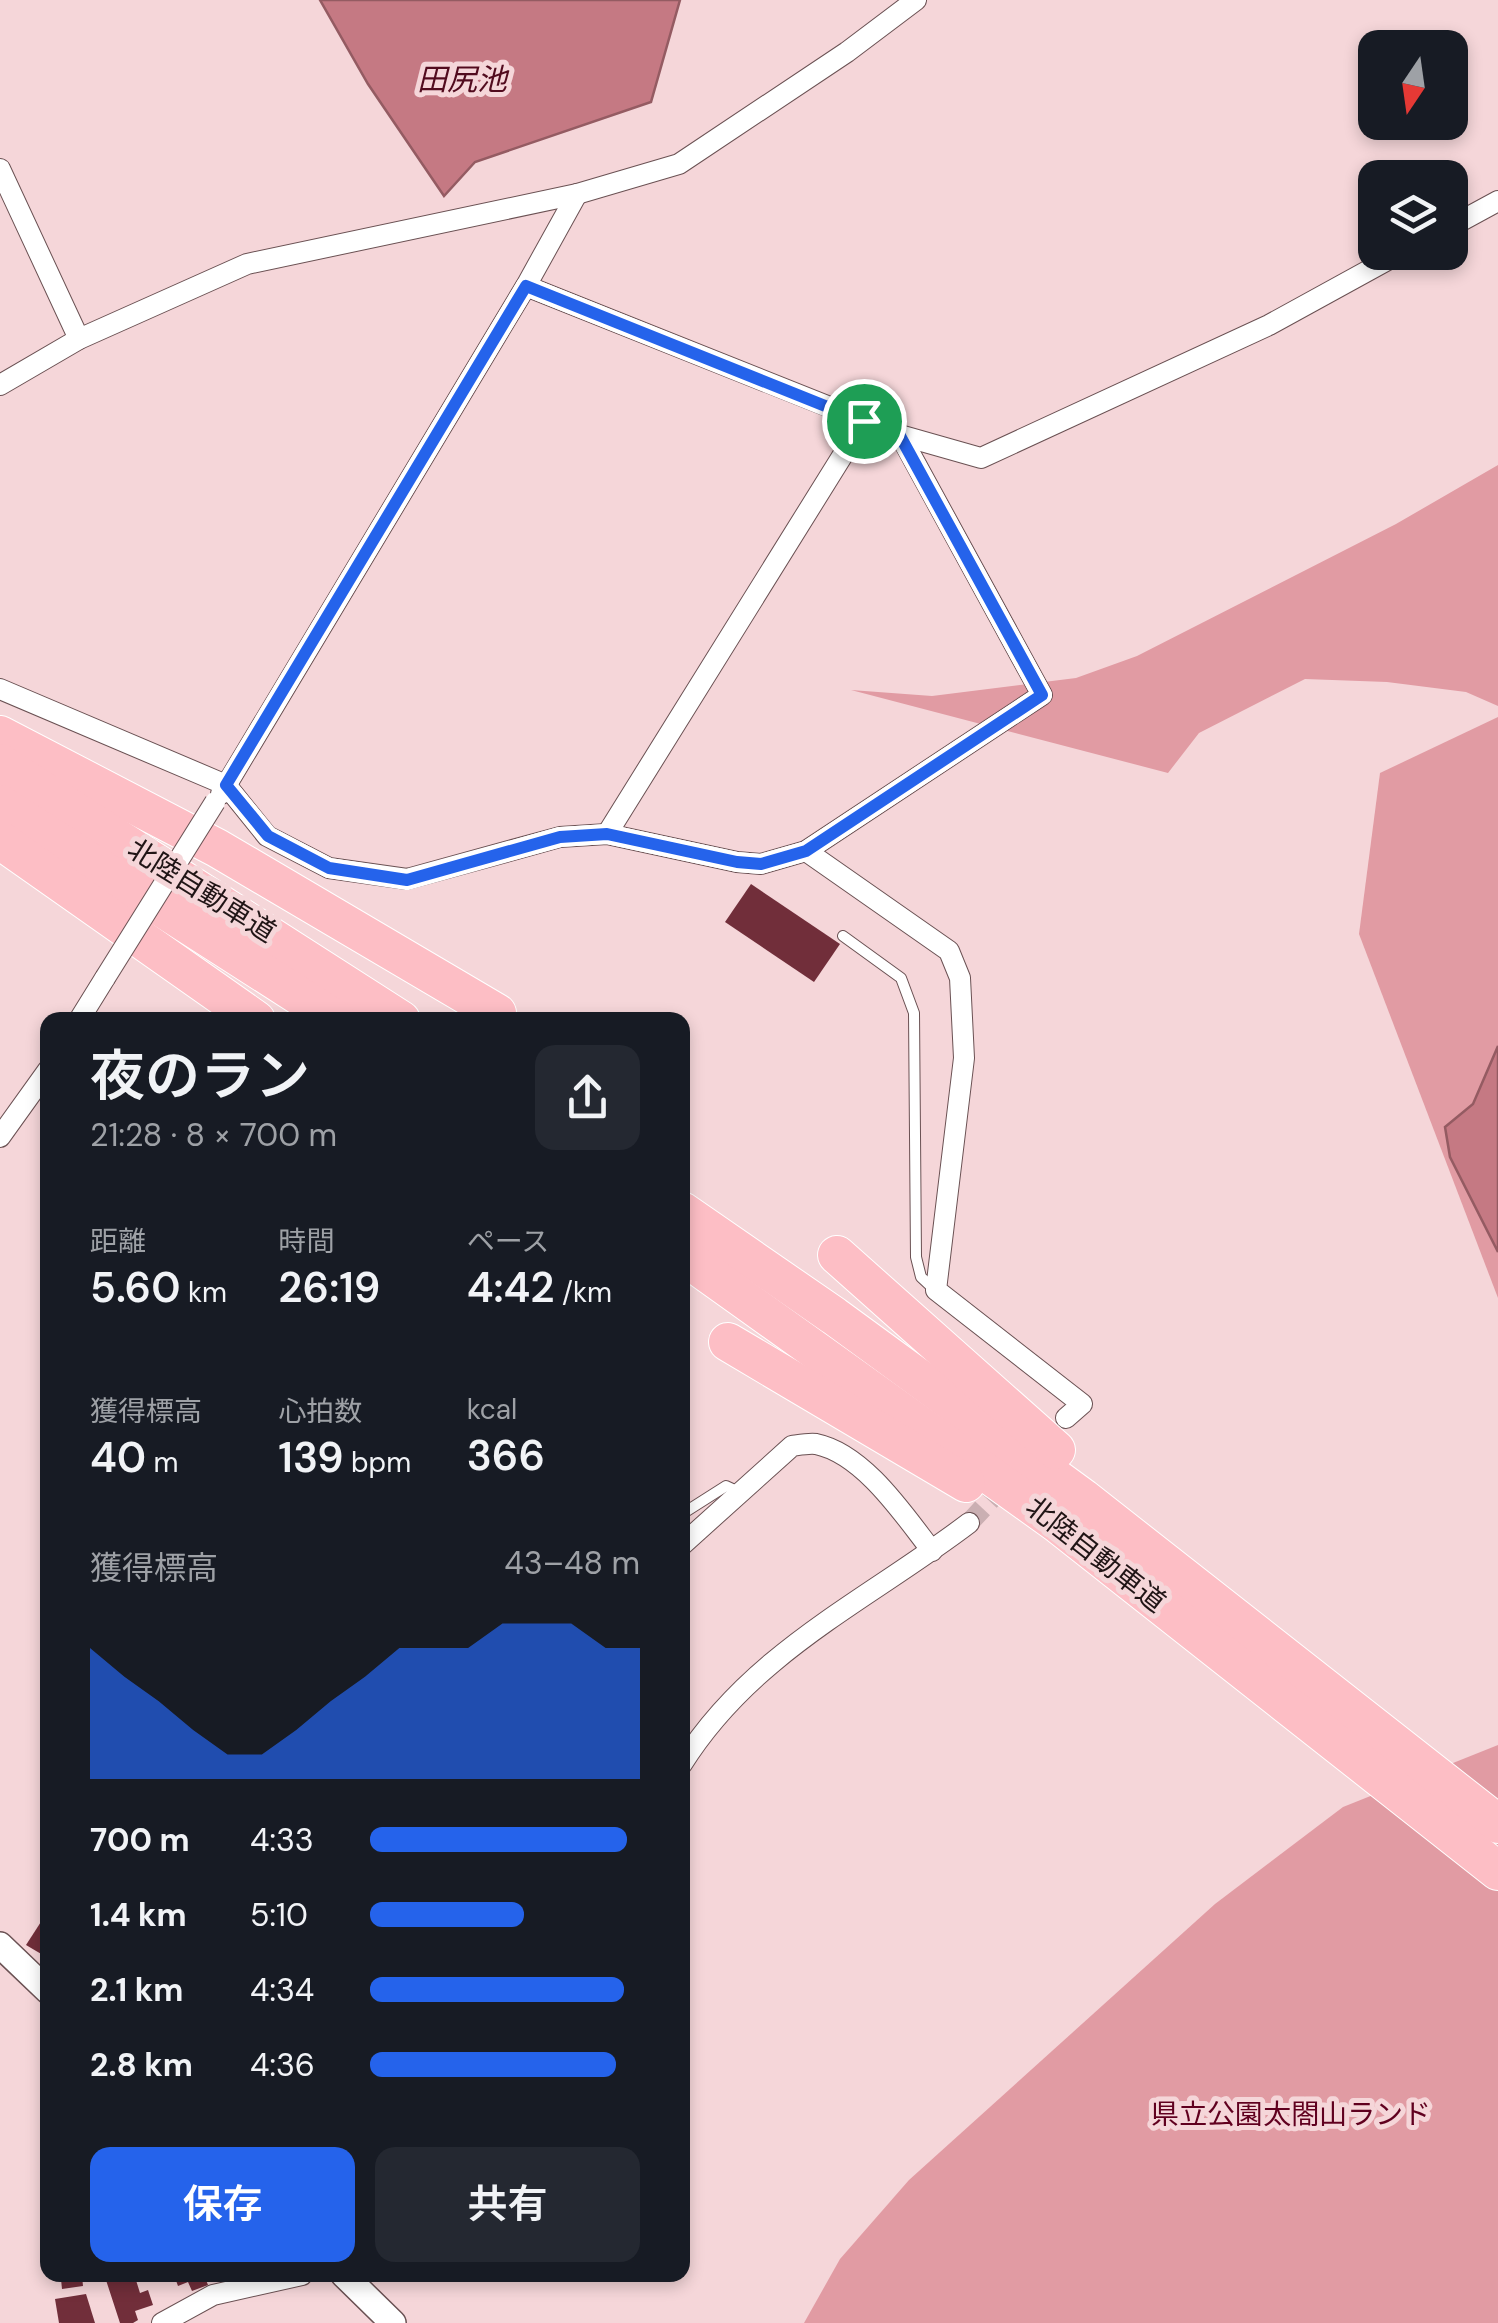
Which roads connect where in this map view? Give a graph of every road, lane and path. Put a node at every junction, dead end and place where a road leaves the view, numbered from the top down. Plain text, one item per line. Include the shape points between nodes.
1 (916, 0) edge
2 (0, 169) edge
3 (577, 194) junction
4 (1498, 200) edge
5 (1468, 216) edge
6 (1369, 270) edge
7 (526, 286) junction
8 (79, 339) junction
9 (0, 385) edge
10 (864, 421) junction
11 (900, 436) junction
12 (0, 688) edge
13 (0, 735) edge
14 (0, 763) edge
15 (220, 794) junction
16 (0, 804) edge
17 (607, 834) junction
18 (0, 840) edge
19 (806, 851) junction
20 (842, 936) dead end
21 (83, 1012) edge
22 (245, 1012) edge
23 (325, 1012) edge
24 (389, 1012) edge
25 (495, 1012) edge
26 (40, 1081) edge
27 (0, 1137) edge
28 (690, 1217) edge
29 (837, 1255) dead end
30 (690, 1261) edge
31 (936, 1290) junction
32 (728, 1342) dead end
33 (1066, 1418) dead end
34 (739, 1492) junction
35 (690, 1509) edge
36 (969, 1522) tunnel mouth
37 (690, 1537) edge
38 (932, 1551) junction
39 (1294, 1708) junction
40 (690, 1748) edge
41 (1498, 1822) edge
42 (1498, 1870) edge
43 (0, 1945) edge
44 (40, 1983) edge
45 (271, 2282) edge
46 (351, 2282) edge
47 (162, 2323) edge
48 (392, 2323) edge

1 - 3 street via 679,164
2 - 8 street
3 - 7 street
3 - 8 street via 248,264
4 - 5 street
6 - 11 street via 1269,325 981,458
7 - 10 street
7 - 15 street
8 - 9 street
10 - 11 street
10 - 17 street
11 - 19 street via 1042,695
12 - 15 street
13 - 25 highway via 218,848
14 - 24 highway, 北陸自動車道
15 - 17 street via 268,836 329,868 407,880 560,837
15 - 21 street, bridge
16 - 23 highway, 北陸自動車道
17 - 19 street via 737,862 761,864
18 - 22 highway
19 - 31 street via 948,951 960,978 964,1058
20 - 31 lane via 902,978 914,1013 916,1257 921,1277
26 - 27 street
28 - 41 highway, 北陸自動車道 via 1083,1498
29 - 41 highway via 1100,1489
30 - 39 highway, 北陸自動車道 via 1015,1492
31 - 33 street via 1082,1404
32 - 39 highway via 1034,1527
34 - 35 lane via 726,1486
34 - 37 street
34 - 38 street via 792,1446 814,1444 840,1455 888,1493
36 - 38 street
38 - 40 street via 807,1632 727,1704
39 - 42 highway, 北陸自動車道
43 - 44 street
45 - 47 street via 213,2295
46 - 48 street

